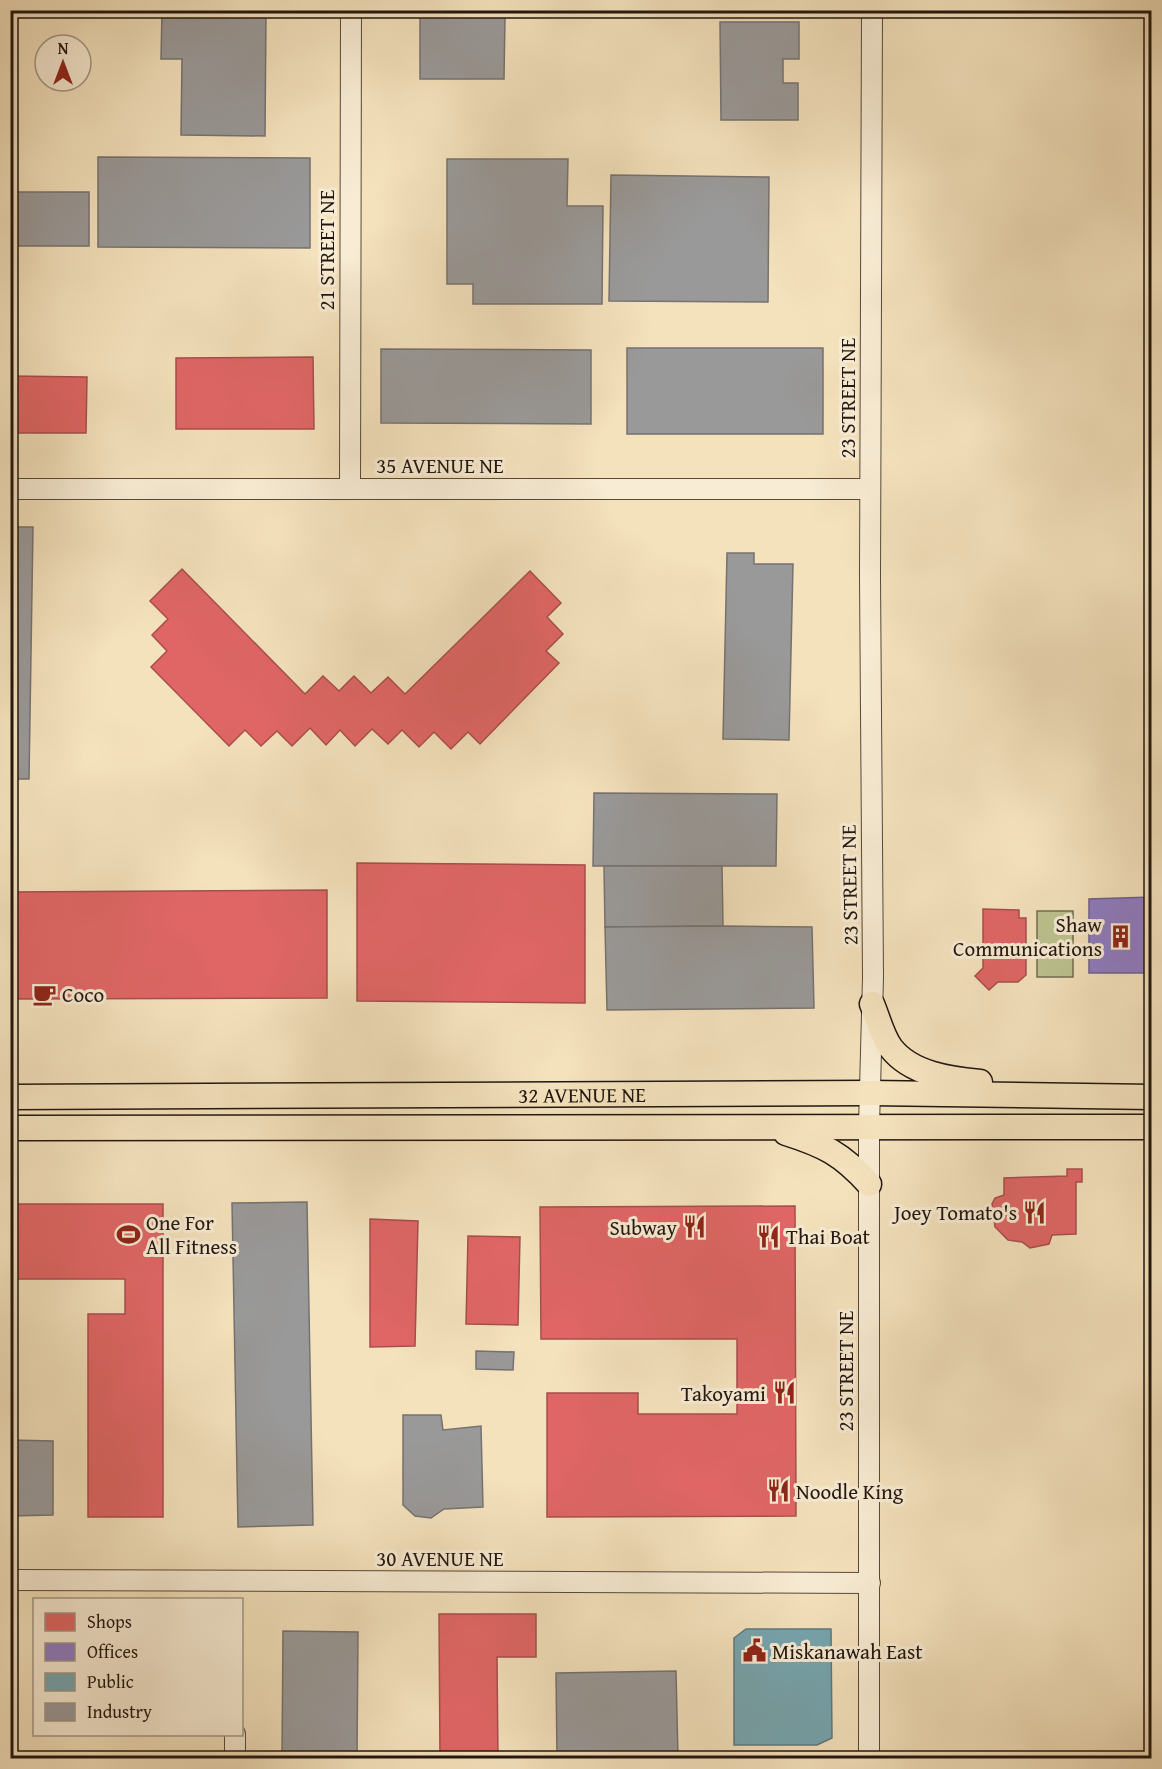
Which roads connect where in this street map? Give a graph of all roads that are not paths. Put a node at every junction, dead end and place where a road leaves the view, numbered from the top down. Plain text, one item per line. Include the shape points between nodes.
1 (351, 10) edge
2 (872, 10) edge
3 (10, 489) edge
4 (350, 489) junction
5 (870, 489) junction
6 (872, 1004) junction
7 (870, 1093) junction
8 (1152, 1096) edge
9 (10, 1097) edge
10 (1069, 1097) junction
11 (869, 1126) junction
12 (767, 1127) junction
13 (1152, 1127) edge
14 (10, 1128) edge
15 (869, 1184) junction
16 (10, 1581) edge
17 (870, 1582) junction
18 (237, 1590) edge
19 (235, 1736) edge
20 (234, 1758) edge
21 (869, 1758) edge

1 - 4 street, 21 STREET NE
2 - 5 street, 23 STREET NE
3 - 4 street, 35 AVENUE NE
4 - 5 street, 35 AVENUE NE
5 - 6 street, 23 STREET NE
6 - 7 street, 23 STREET NE
6 - 10 main road via 889,1046 920,1069 955,1080 997,1083
7 - 9 main road, 32 AVENUE NE
7 - 10 main road, 32 AVENUE NE
7 - 11 street, 23 STREET NE
8 - 10 main road, 32 AVENUE NE
11 - 12 main road, 32 AVENUE NE
11 - 13 main road, 32 AVENUE NE
11 - 15 street, 23 STREET NE
12 - 14 main road, 32 AVENUE NE
12 - 15 main road via 827,1148 841,1156
15 - 17 street, 23 STREET NE
16 - 18 street, 30 AVENUE NE
17 - 18 street, 30 AVENUE NE
17 - 21 street, 23 STREET NE
19 - 20 street

